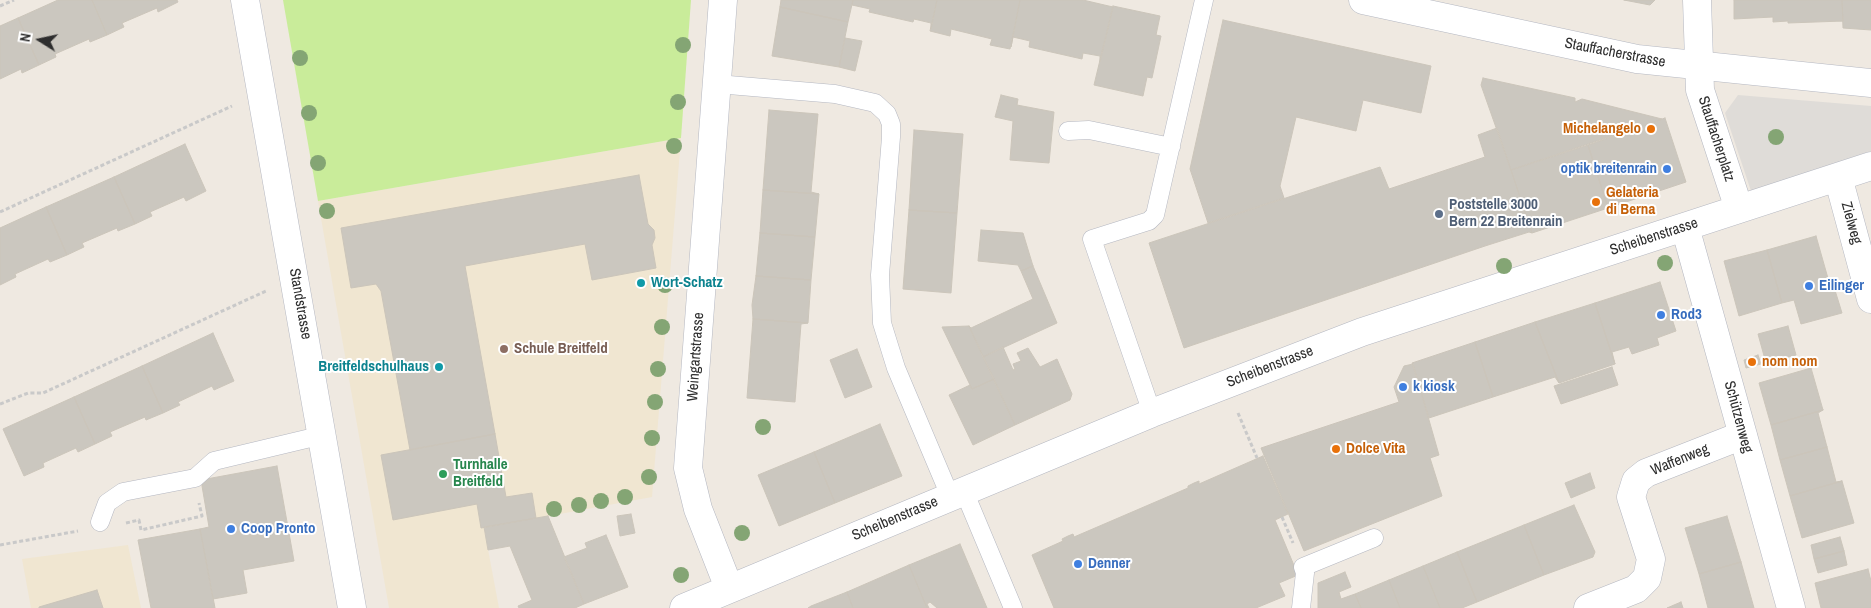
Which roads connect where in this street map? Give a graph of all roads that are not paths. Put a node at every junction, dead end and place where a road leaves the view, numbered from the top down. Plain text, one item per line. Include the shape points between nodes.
1 (245, 0) edge
2 (723, 0) edge
3 (1204, 0) edge
4 (1363, 0) edge
5 (1697, 0) edge
6 (1415, 6) edge
7 (1698, 67) junction
8 (717, 84) junction
9 (1871, 84) edge
10 (1068, 131) dead end
11 (1171, 147) junction
12 (1871, 166) edge
13 (1838, 177) junction
14 (1739, 209) junction
15 (1686, 227) junction
16 (1871, 299) edge
17 (1152, 413) junction
18 (323, 435) junction
19 (1743, 435) junction
20 (957, 493) junction
21 (100, 522) dead end
22 (1374, 538) dead end
23 (729, 588) junction
24 (352, 608) edge
25 (684, 608) edge
26 (1013, 608) edge
27 (1301, 608) edge
28 (1588, 608) edge
29 (1791, 608) edge

1 - 18 street, Standstrasse
2 - 8 street, Weingartstrasse
3 - 11 lane
4 - 6 street, Stauffacherstrasse
5 - 7 street, Stauffacherplatz
6 - 7 street, Stauffacherstrasse via 1637,59
7 - 9 street, Stauffacherstrasse
7 - 14 street, Stauffacherplatz via 1702,96
8 - 20 lane via 834,94 875,103 887,114 891,137 880,275 882,323 896,368
8 - 23 street, Weingartstrasse via 688,468 698,509
10 - 11 lane via 1089,130
11 - 17 lane via 1155,215 1149,221 1092,239
12 - 13 street, Scheibenstrasse
13 - 14 street, Scheibenstrasse
13 - 16 street, Zielweg
14 - 15 street, Scheibenstrasse
15 - 17 street, Scheibenstrasse via 1362,332
15 - 19 street, Schützenweg
17 - 20 street, Scheibenstrasse
18 - 21 lane via 214,461 195,478 123,492 107,504
18 - 24 street, Standstrasse
19 - 28 street, Waffenweg via 1638,479 1631,497 1651,559 1647,578 1636,589
19 - 29 street, Schützenweg
20 - 23 street, Scheibenstrasse
20 - 26 lane
22 - 27 lane via 1303,567
23 - 25 street, Scheibenstrasse

